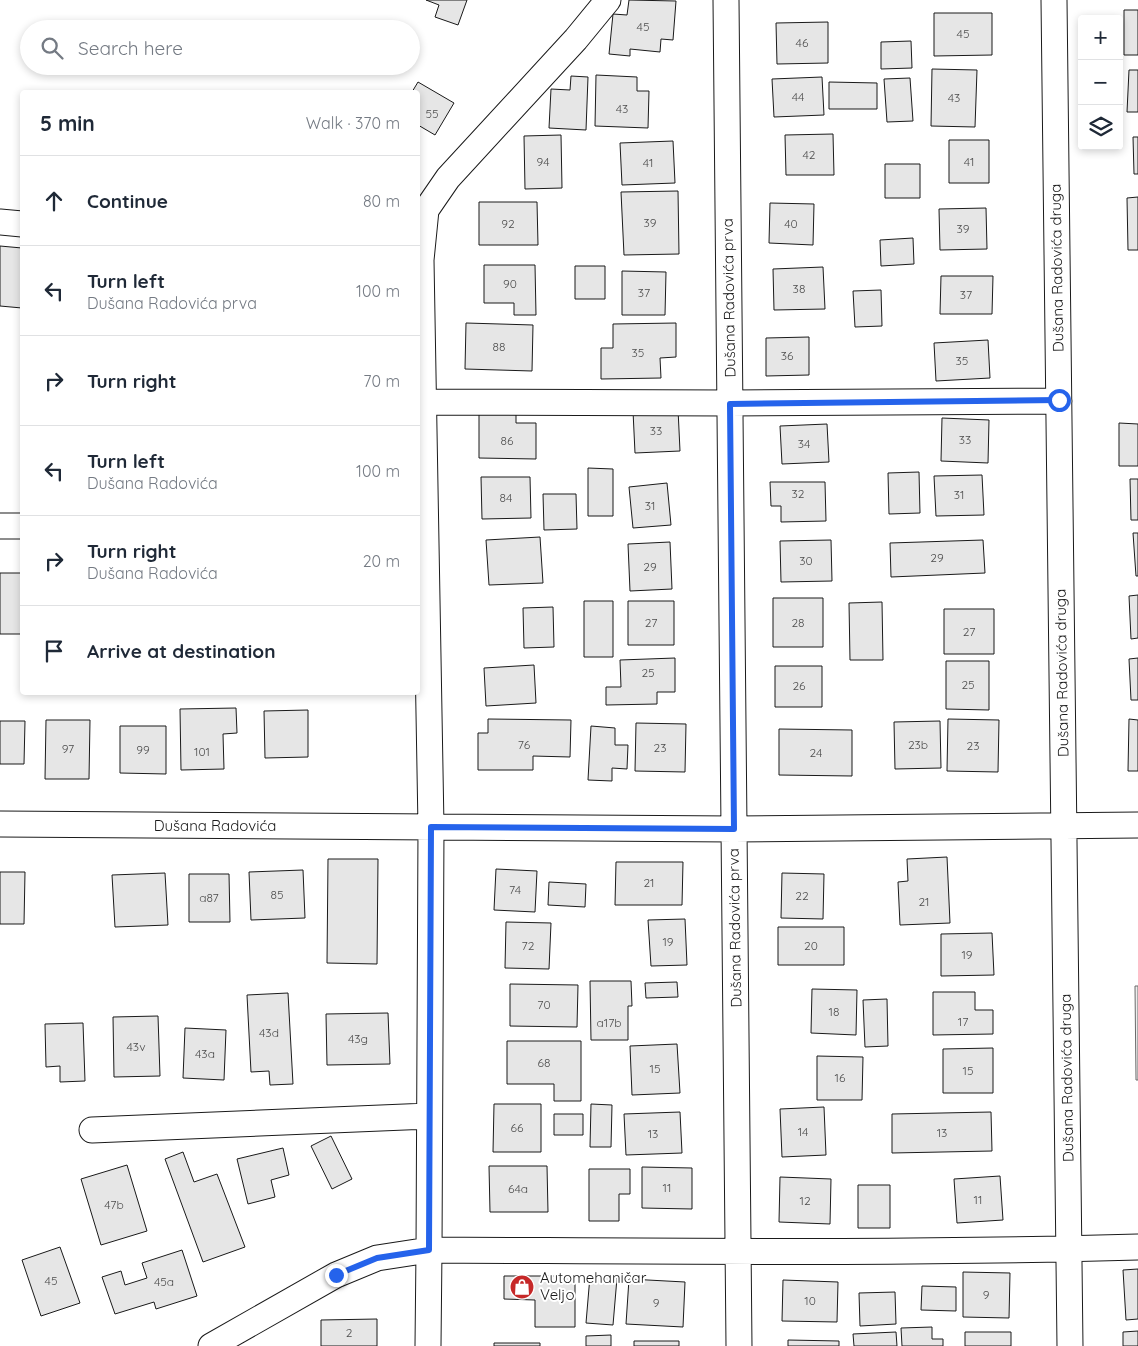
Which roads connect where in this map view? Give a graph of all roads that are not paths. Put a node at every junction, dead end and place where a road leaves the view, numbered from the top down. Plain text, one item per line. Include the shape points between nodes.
1 (608, 0) edge
2 (726, 0) edge
3 (1054, 0) edge
4 (0, 222) edge
5 (20, 224) edge
6 (420, 253) edge
7 (420, 288) edge
8 (1059, 400) junction
9 (424, 402) junction
10 (730, 404) junction
11 (0, 526) edge
12 (20, 526) edge
13 (422, 530) edge
14 (0, 824) edge
15 (1138, 825) edge
16 (431, 827) junction
17 (1064, 827) junction
18 (734, 829) junction
19 (429, 1116) junction
20 (92, 1130) dead end
21 (1138, 1246) edge
22 (1069, 1249) junction
23 (429, 1250) junction
24 (738, 1251) junction
25 (211, 1346) edge
26 (428, 1346) edge
27 (739, 1346) edge
28 (1070, 1346) edge

1 - 6 street via 448,178 426,210
2 - 10 street, Dušana Radovića prva
3 - 8 street, Dušana Radovića druga
4 - 5 street
7 - 9 street
8 - 10 street
8 - 17 street, Dušana Radovića druga
9 - 10 street
9 - 13 street
10 - 18 street, Dušana Radovića prva
11 - 12 street
13 - 16 street
14 - 16 street, Dušana Radovića
15 - 17 street, Dušana Radovića
16 - 18 street, Dušana Radovića
16 - 19 street
17 - 18 street, Dušana Radovića
17 - 22 street, Dušana Radovića druga
18 - 24 street, Dušana Radovića prva
19 - 20 street
19 - 23 street
21 - 22 street
22 - 24 street
22 - 28 street, Dušana Radovića druga
23 - 24 street
23 - 25 street via 377,1258 336,1275
23 - 26 street
24 - 27 street, Dušana Radovića prva

